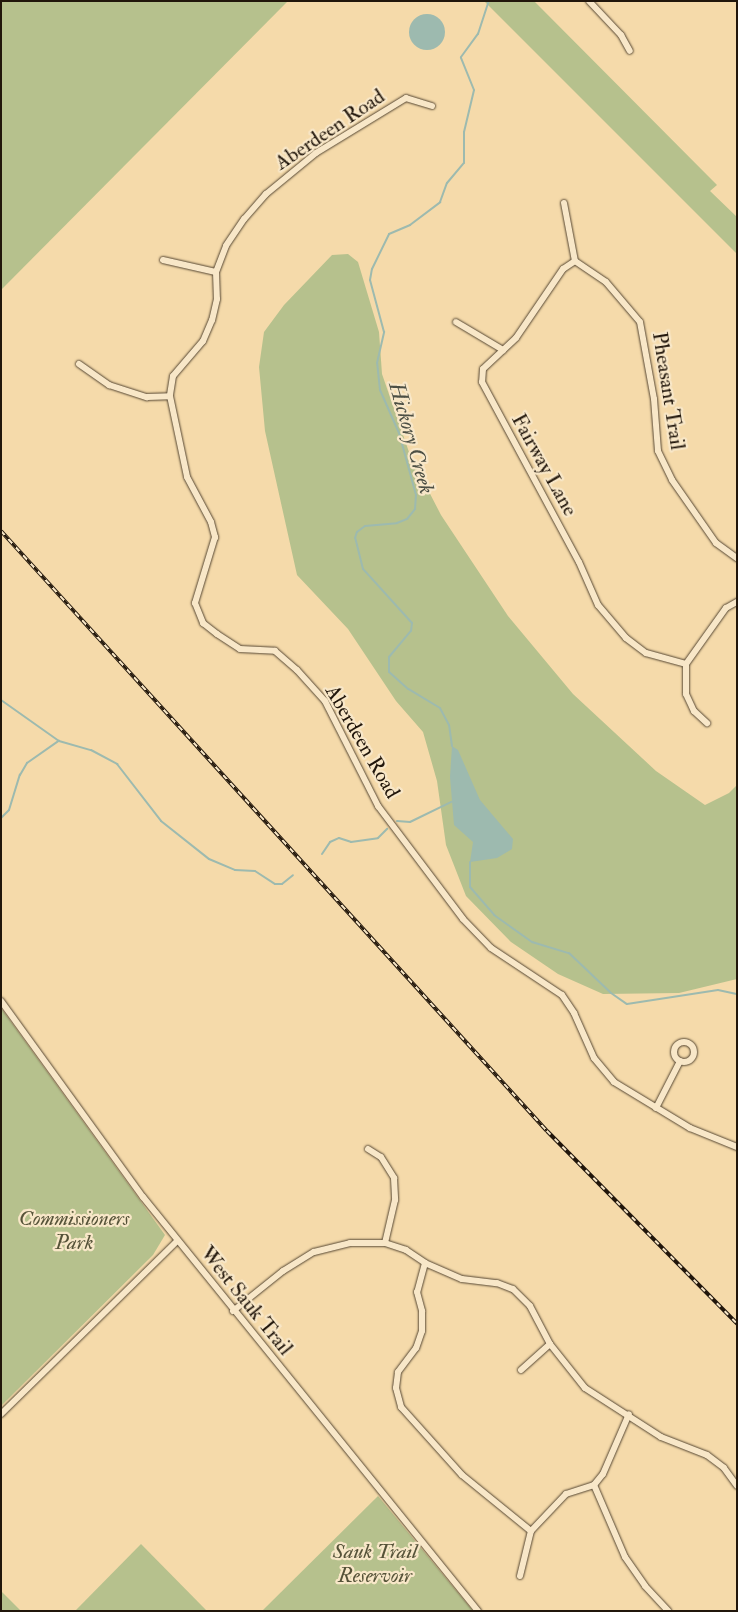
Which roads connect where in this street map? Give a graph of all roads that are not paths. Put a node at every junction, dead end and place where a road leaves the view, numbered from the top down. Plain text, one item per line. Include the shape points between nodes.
1 (589, 1) edge
2 (630, 51) dead end
3 (432, 106) dead end
4 (564, 203) dead end
5 (162, 260) dead end
6 (575, 261) junction
7 (216, 272) junction
8 (456, 322) dead end
9 (503, 350) junction
10 (79, 364) dead end
11 (170, 396) junction
12 (737, 558) edge
13 (737, 602) edge
14 (686, 664) junction
15 (707, 723) dead end
16 (1, 1001) edge
17 (680, 1061) dead end
18 (656, 1108) junction
19 (737, 1147) edge
20 (368, 1148) dead end
21 (177, 1241) junction
22 (386, 1243) junction
23 (425, 1263) junction
24 (233, 1311) junction
25 (550, 1344) junction
26 (521, 1370) dead end
27 (1, 1414) edge
28 (629, 1414) junction
29 (594, 1485) junction
30 (737, 1486) edge
31 (531, 1531) junction
32 (520, 1576) dead end
33 (478, 1611) edge
34 (668, 1611) edge

1 - 2 street via 621,35
3 - 7 street, Aberdeen Road via 406,98 316,153 266,194 244,219 226,246
4 - 6 street
5 - 7 street
6 - 9 street, Fairway Lane via 563,269 516,338
6 - 12 street, Pheasant Trail via 606,282 640,322 654,399 658,450 689,508 716,543
7 - 11 street, Aberdeen Road via 217,299 212,320 203,341 173,376
8 - 9 street
9 - 14 street, Fairway Lane via 483,368 482,382 580,562 598,605 626,638 646,653
10 - 11 street via 109,385 147,397
11 - 18 street, Aberdeen Road via 187,476 211,522 215,537 195,603 203,623 240,649 275,651 297,670 325,701 378,806 463,919 491,948 562,995 574,1012 594,1058 614,1082
13 - 14 street via 726,608
14 - 15 street via 686,694 694,711
16 - 21 street, West Sauk Trail
17 - 18 street
18 - 19 street, Aberdeen Road via 690,1128
20 - 22 street via 380,1157 394,1178 395,1200
21 - 24 street, West Sauk Trail
21 - 27 street
22 - 23 street via 406,1250
22 - 24 street via 350,1242 314,1252 283,1271
23 - 25 street via 462,1279 497,1283 513,1289 530,1306
23 - 31 street via 417,1292 422,1311 422,1331 416,1348 398,1372 396,1388 401,1407 462,1475
24 - 33 street, West Sauk Trail
25 - 26 street
25 - 28 street via 585,1388
28 - 29 street via 607,1467
28 - 30 street via 660,1437 708,1455 724,1468
29 - 31 street via 566,1494
29 - 34 street via 625,1557
31 - 32 street

